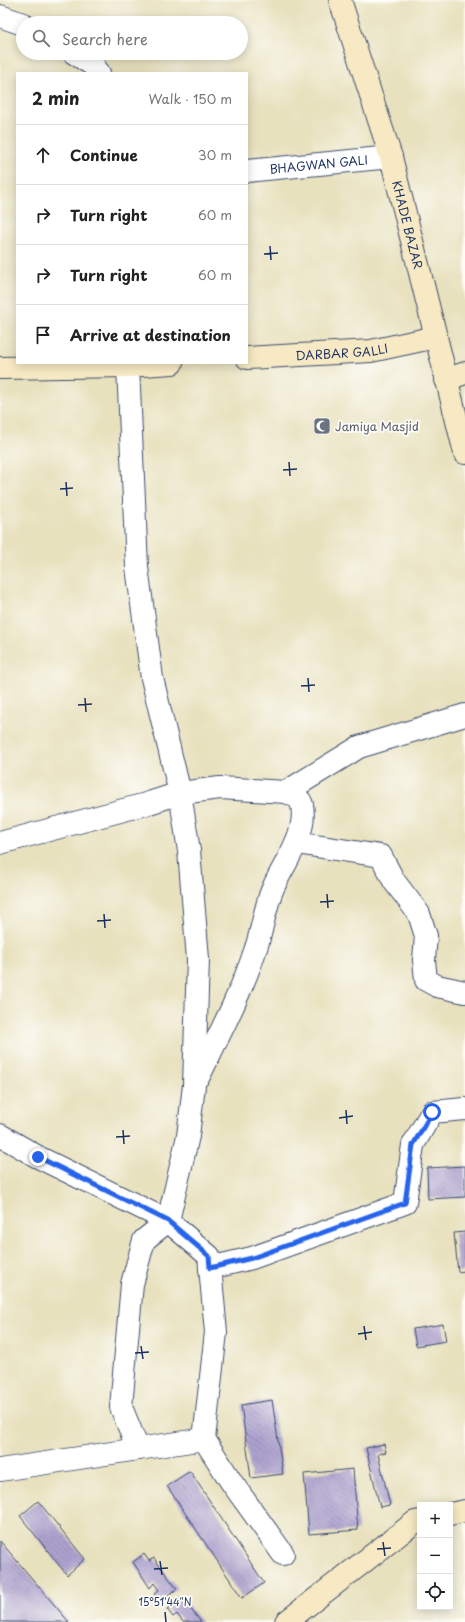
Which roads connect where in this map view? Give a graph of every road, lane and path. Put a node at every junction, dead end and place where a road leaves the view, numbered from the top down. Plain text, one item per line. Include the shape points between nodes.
1 (340, 0) edge
2 (0, 16) edge
3 (16, 22) edge
4 (85, 60) edge
5 (97, 72) edge
6 (391, 157) junction
7 (248, 171) edge
8 (436, 337) junction
9 (248, 358) edge
10 (157, 364) edge
11 (128, 366) junction
12 (0, 368) edge
13 (455, 377) edge
14 (465, 453) edge
15 (465, 715) edge
16 (286, 792) junction
17 (180, 793) junction
18 (0, 843) edge
19 (296, 843) junction
20 (465, 992) edge
21 (194, 1085) junction
22 (465, 1109) edge
23 (0, 1135) edge
24 (168, 1221) junction
25 (210, 1268) junction
26 (204, 1439) junction
27 (138, 1449) junction
28 (0, 1470) edge
29 (465, 1511) edge
30 (453, 1513) edge
31 (417, 1522) edge
32 (283, 1554) dead end
33 (286, 1622) edge

1 - 6 main road, KHADE BAZAR
2 - 3 street
4 - 5 street
6 - 7 street, BHAGWAN GALI
6 - 8 main road, KHADE BAZAR
8 - 9 main road, DARBAR GALLI via 371,351
8 - 13 main road, KHADE BAZAR
10 - 11 main road
11 - 12 main road
11 - 17 street via 137,567 152,678
13 - 14 main road, KHADE BAZAR
15 - 16 street via 359,747
16 - 17 street via 220,788
16 - 19 street via 296,796 302,804 302,820
17 - 18 street
17 - 21 street via 189,852 198,959
19 - 20 street via 382,856 394,881 419,914 426,936 426,980 437,986
19 - 21 street via 271,892 255,952
21 - 24 street via 188,1136
22 - 25 street via 432,1112 413,1145 405,1203 252,1258
23 - 24 street via 38,1157
24 - 25 street via 209,1256
24 - 27 street via 144,1240 132,1284 121,1407
25 - 26 street via 216,1332
26 - 27 street
26 - 32 street
27 - 28 street
29 - 30 main road
31 - 33 main road

